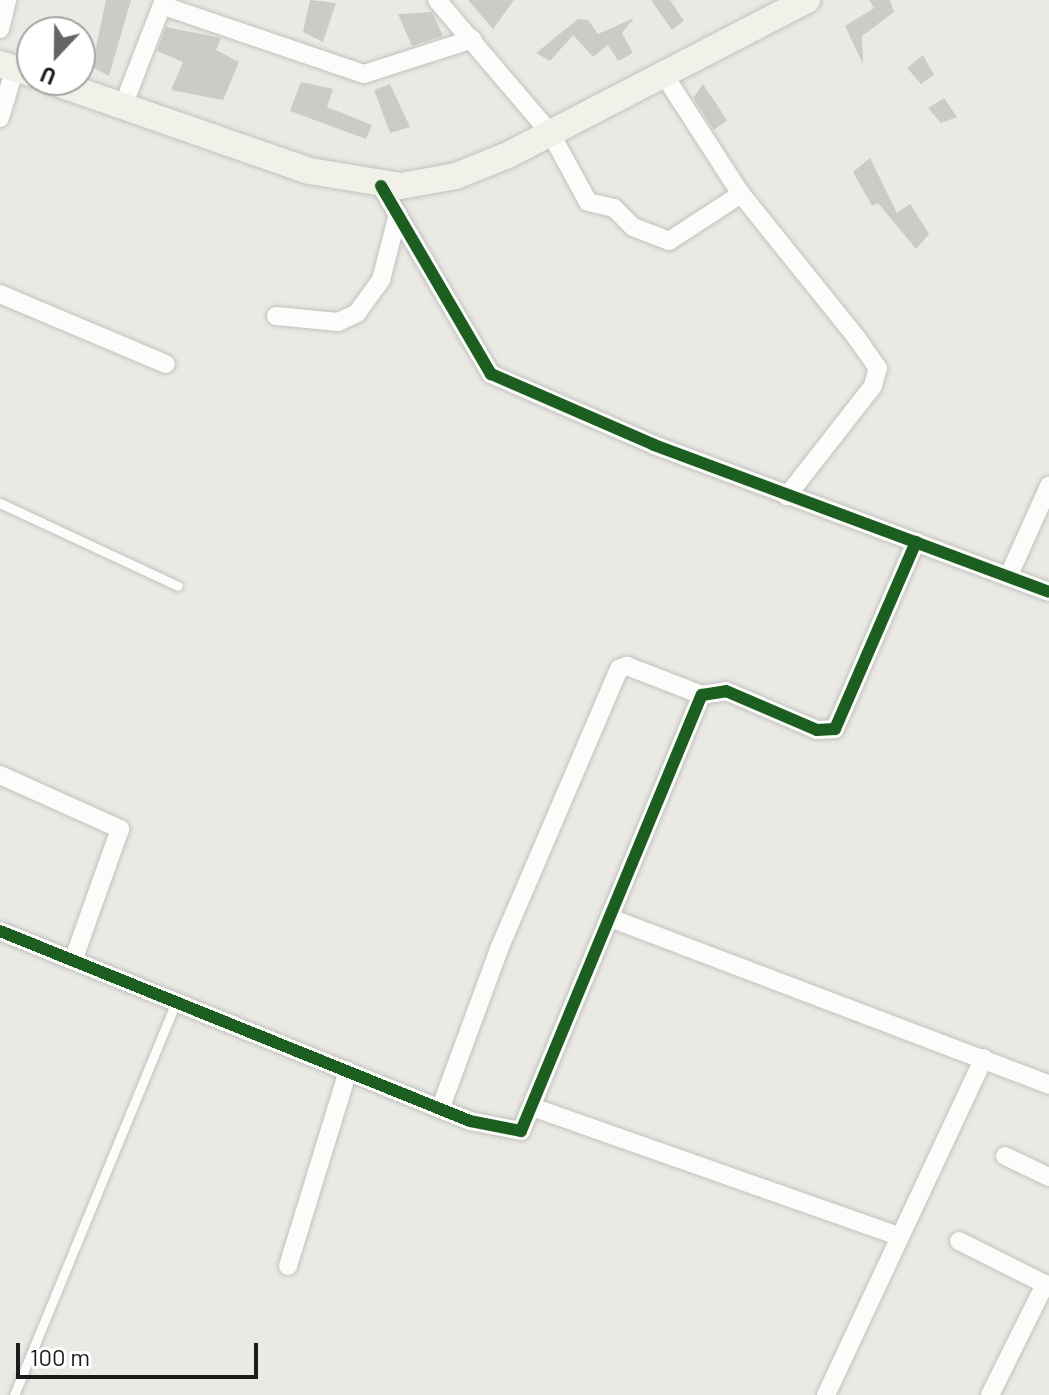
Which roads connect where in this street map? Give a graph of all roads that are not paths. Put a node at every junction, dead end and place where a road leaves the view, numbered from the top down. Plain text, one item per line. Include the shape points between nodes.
1 (7, 0) edge
2 (437, 0) edge
3 (807, 0) edge
4 (164, 3) edge
5 (0, 29) edge
6 (473, 39) junction
7 (16, 69) edge
8 (664, 75) junction
9 (94, 96) edge
10 (123, 106) junction
11 (0, 118) edge
12 (551, 134) junction
13 (381, 186) junction
14 (741, 194) junction
15 (398, 214) junction
16 (0, 294) edge
17 (276, 316) dead end
18 (166, 364) dead end
19 (1049, 486) edge
20 (787, 496) junction
21 (0, 503) edge
22 (916, 542) junction
23 (1009, 575) junction
24 (178, 586) dead end
25 (1049, 592) edge
26 (702, 695) junction
27 (0, 775) edge
28 (613, 919) junction
29 (0, 931) edge
30 (74, 958) junction
31 (177, 998) junction
32 (984, 1058) junction
33 (348, 1071) junction
34 (1049, 1085) edge
35 (441, 1107) junction
36 (535, 1108) junction
37 (1005, 1156) dead end
38 (1049, 1177) edge
39 (899, 1236) junction
40 (959, 1241) dead end
41 (288, 1266) dead end
42 (1047, 1285) edge
43 (14, 1395) edge
44 (826, 1395) edge
45 (990, 1395) edge

1 - 5 street
2 - 6 street
3 - 8 main road
4 - 6 street via 364,74
4 - 10 street
6 - 12 street
7 - 11 street
8 - 12 main road
8 - 14 street
9 - 10 main road
10 - 13 main road via 310,171
12 - 13 main road via 456,176
12 - 14 street via 586,199 614,208 650,237 676,239
13 - 15 street
14 - 20 street via 878,368 873,386
15 - 17 street via 381,280 357,313 338,322
15 - 20 street via 491,374
16 - 18 street
19 - 23 street
20 - 22 street
21 - 24 lane
22 - 23 street
22 - 26 street via 835,729 817,730 726,691
23 - 25 street
26 - 28 street
26 - 35 street via 627,666 619,669 499,949
27 - 30 street via 120,829
28 - 32 street
28 - 36 street
29 - 30 street
30 - 31 street
31 - 33 street
31 - 43 lane
32 - 34 street
32 - 39 street
33 - 35 street
33 - 41 street
35 - 36 street via 509,1134 521,1131
36 - 39 street
37 - 38 street
39 - 44 street
40 - 42 street
42 - 45 street

